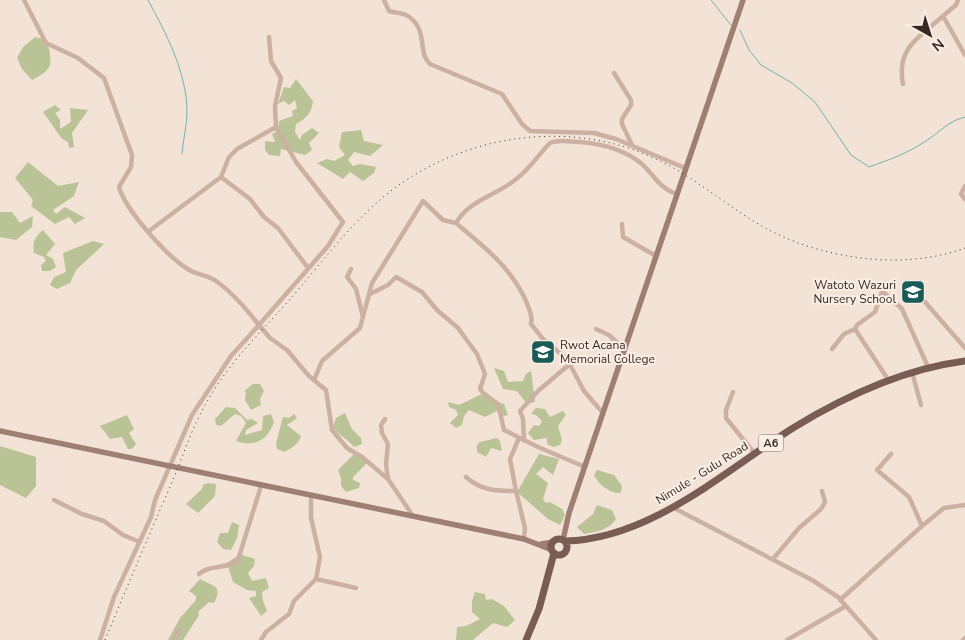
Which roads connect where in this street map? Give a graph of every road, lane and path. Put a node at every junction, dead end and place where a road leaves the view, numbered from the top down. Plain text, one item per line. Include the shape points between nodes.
1 (24, 0) edge
2 (384, 0) edge
3 (743, 0) edge
4 (957, 0) edge
5 (943, 16) junction
6 (269, 37) dead end
7 (965, 55) edge
8 (614, 73) dead end
9 (903, 84) dead end
10 (276, 127) junction
11 (632, 145) junction
12 (685, 168) junction
13 (221, 177) junction
14 (965, 186) edge
15 (676, 194) junction
16 (965, 199) edge
17 (456, 223) junction
18 (622, 224) dead end
19 (150, 231) junction
20 (656, 256) junction
21 (308, 268) junction
22 (352, 269) dead end
23 (885, 283) dead end
24 (881, 290) junction
25 (370, 294) junction
26 (925, 302) dead end
27 (363, 318) junction
28 (259, 325) junction
29 (596, 329) dead end
30 (856, 329) junction
31 (832, 348) dead end
32 (965, 348) edge
33 (624, 349) junction
34 (965, 362) edge
35 (570, 364) junction
36 (928, 367) junction
37 (912, 371) junction
38 (314, 380) junction
39 (889, 381) junction
40 (733, 392) dead end
41 (921, 405) dead end
42 (603, 413) junction
43 (385, 419) dead end
44 (0, 431) edge
45 (522, 440) junction
46 (755, 454) junction
47 (890, 454) dead end
48 (169, 465) junction
49 (585, 467) junction
50 (466, 477) dead end
51 (388, 479) junction
52 (261, 486) junction
53 (822, 491) dead end
54 (516, 492) junction
55 (311, 496) junction
56 (54, 500) dead end
57 (965, 504) edge
58 (672, 508) junction
59 (414, 517) junction
60 (922, 526) junction
61 (524, 539) junction
62 (584, 541) junction
63 (140, 542) junction
64 (558, 546) junction
65 (773, 559) junction
66 (199, 574) dead end
67 (316, 579) junction
68 (356, 588) dead end
69 (840, 600) junction
70 (846, 606) junction
71 (180, 629) dead end
72 (100, 640) edge
73 (174, 640) edge
74 (261, 640) edge
75 (526, 640) edge
76 (787, 640) edge
77 (876, 640) edge

1 - 19 street via 46,43 78,58 104,78 132,155 131,167 119,188 131,210
2 - 11 street via 389,11 408,16 416,24 423,38 424,56 430,64 502,94 530,131 594,133
3 - 12 main road
4 - 5 street via 956,5
5 - 7 street
5 - 9 street via 907,47
6 - 10 street via 270,61 281,78 275,106
8 - 11 street via 631,100 622,124
10 - 13 street via 232,153
10 - 21 street via 296,162 343,222 328,246
11 - 12 street
12 - 15 main road
13 - 19 street
13 - 21 street via 250,199 278,228
14 - 16 street via 961,194
15 - 17 street via 660,186 641,163 622,151 592,143 552,141 516,180 472,204
15 - 20 main road
17 - 25 street via 443,220 423,201 372,283
17 - 35 street via 501,261 521,290 536,332
18 - 20 street via 623,237
19 - 28 street via 164,250 187,268 213,278 226,289
20 - 33 main road
21 - 28 street
22 - 27 street via 347,277 356,289
23 - 24 street
24 - 30 street via 875,312 860,322
24 - 36 street via 902,309
25 - 27 street
25 - 45 street via 388,286 396,277 429,298 477,354 485,374 481,391 498,404 504,430
26 - 32 street
27 - 38 street via 358,331 322,361
28 - 38 street
28 - 48 street via 231,356 204,395
29 - 33 street via 609,335
30 - 31 street via 844,334
30 - 39 street
33 - 42 main road
34 - 36 main road, Nimule - Gulu Road / A6
35 - 42 street via 584,391
35 - 45 street via 520,411 524,419
36 - 37 main road, Nimule - Gulu Road / A6
37 - 39 main road, Nimule - Gulu Road / A6
37 - 41 street
38 - 51 street via 327,392 332,430 347,448
39 - 46 main road, Nimule - Gulu Road / A6 via 824,410
40 - 46 street via 726,418
42 - 49 main road
43 - 51 street via 381,425 388,444
44 - 48 main road
45 - 49 street
45 - 54 street via 510,459
46 - 58 main road, Nimule - Gulu Road / A6
47 - 60 street via 877,470 909,497
48 - 52 main road
48 - 63 street
49 - 64 main road
50 - 54 street via 490,490
51 - 59 street
52 - 55 main road
52 - 66 street via 238,560 230,566 206,569
53 - 65 street via 825,502 821,508
54 - 61 street via 525,528
55 - 59 main road
55 - 67 street via 310,518 320,557
56 - 63 street via 104,521 123,535
57 - 60 street via 944,508
58 - 62 main road, Nimule - Gulu Road / A6 via 634,525
58 - 65 street
59 - 61 main road
60 - 69 street
61 - 64 main road
62 - 64 main road, Nimule - Gulu Road / A6
62 - 64 main road, Nimule - Gulu Road / A6 via 567,549
63 - 72 street via 114,597
64 - 75 main road
65 - 69 street
67 - 68 street
67 - 74 street via 294,602 289,614
69 - 70 street
70 - 76 street
70 - 77 street
71 - 73 street

